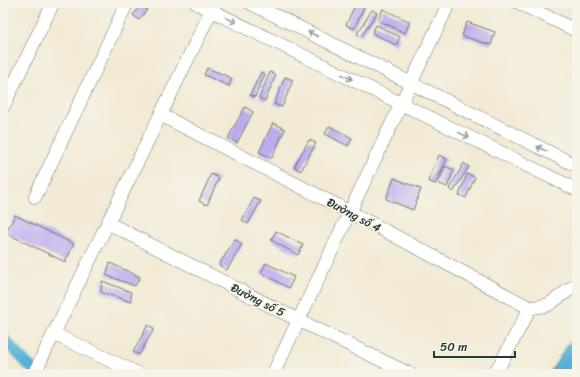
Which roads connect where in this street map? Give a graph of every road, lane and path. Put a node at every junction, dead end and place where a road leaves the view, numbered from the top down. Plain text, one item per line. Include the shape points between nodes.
1 (53, 3) edge
2 (127, 3) edge
3 (196, 3) edge
4 (250, 3) edge
5 (449, 3) edge
6 (519, 3) edge
7 (214, 7) edge
8 (577, 31) edge
9 (411, 84) junction
10 (401, 104) junction
11 (3, 106) edge
12 (161, 115) junction
13 (577, 166) edge
14 (577, 190) edge
15 (35, 197) dead end
16 (350, 212) junction
17 (108, 223) junction
18 (577, 284) edge
19 (530, 308) junction
20 (298, 320) junction
21 (54, 334) junction
22 (34, 374) edge
23 (139, 374) edge
24 (273, 374) edge
25 (410, 374) edge
26 (493, 374) edge

1 - 11 street
2 - 15 street
3 - 7 street
9 -> 4 street
5 - 9 street
6 - 8 street
7 -> 10 street
7 - 12 street
9 - 10 street
13 -> 9 street
10 -> 14 street
10 - 16 street
12 - 16 street, Đường số 4
12 - 17 street
16 - 19 street, Đường số 4
16 - 20 street
17 - 20 street, Đường số 5
17 - 21 street
18 - 19 street via 548,305
19 - 26 street
20 - 24 street
20 - 25 street, Đường số 5
21 - 22 street
21 - 23 street

